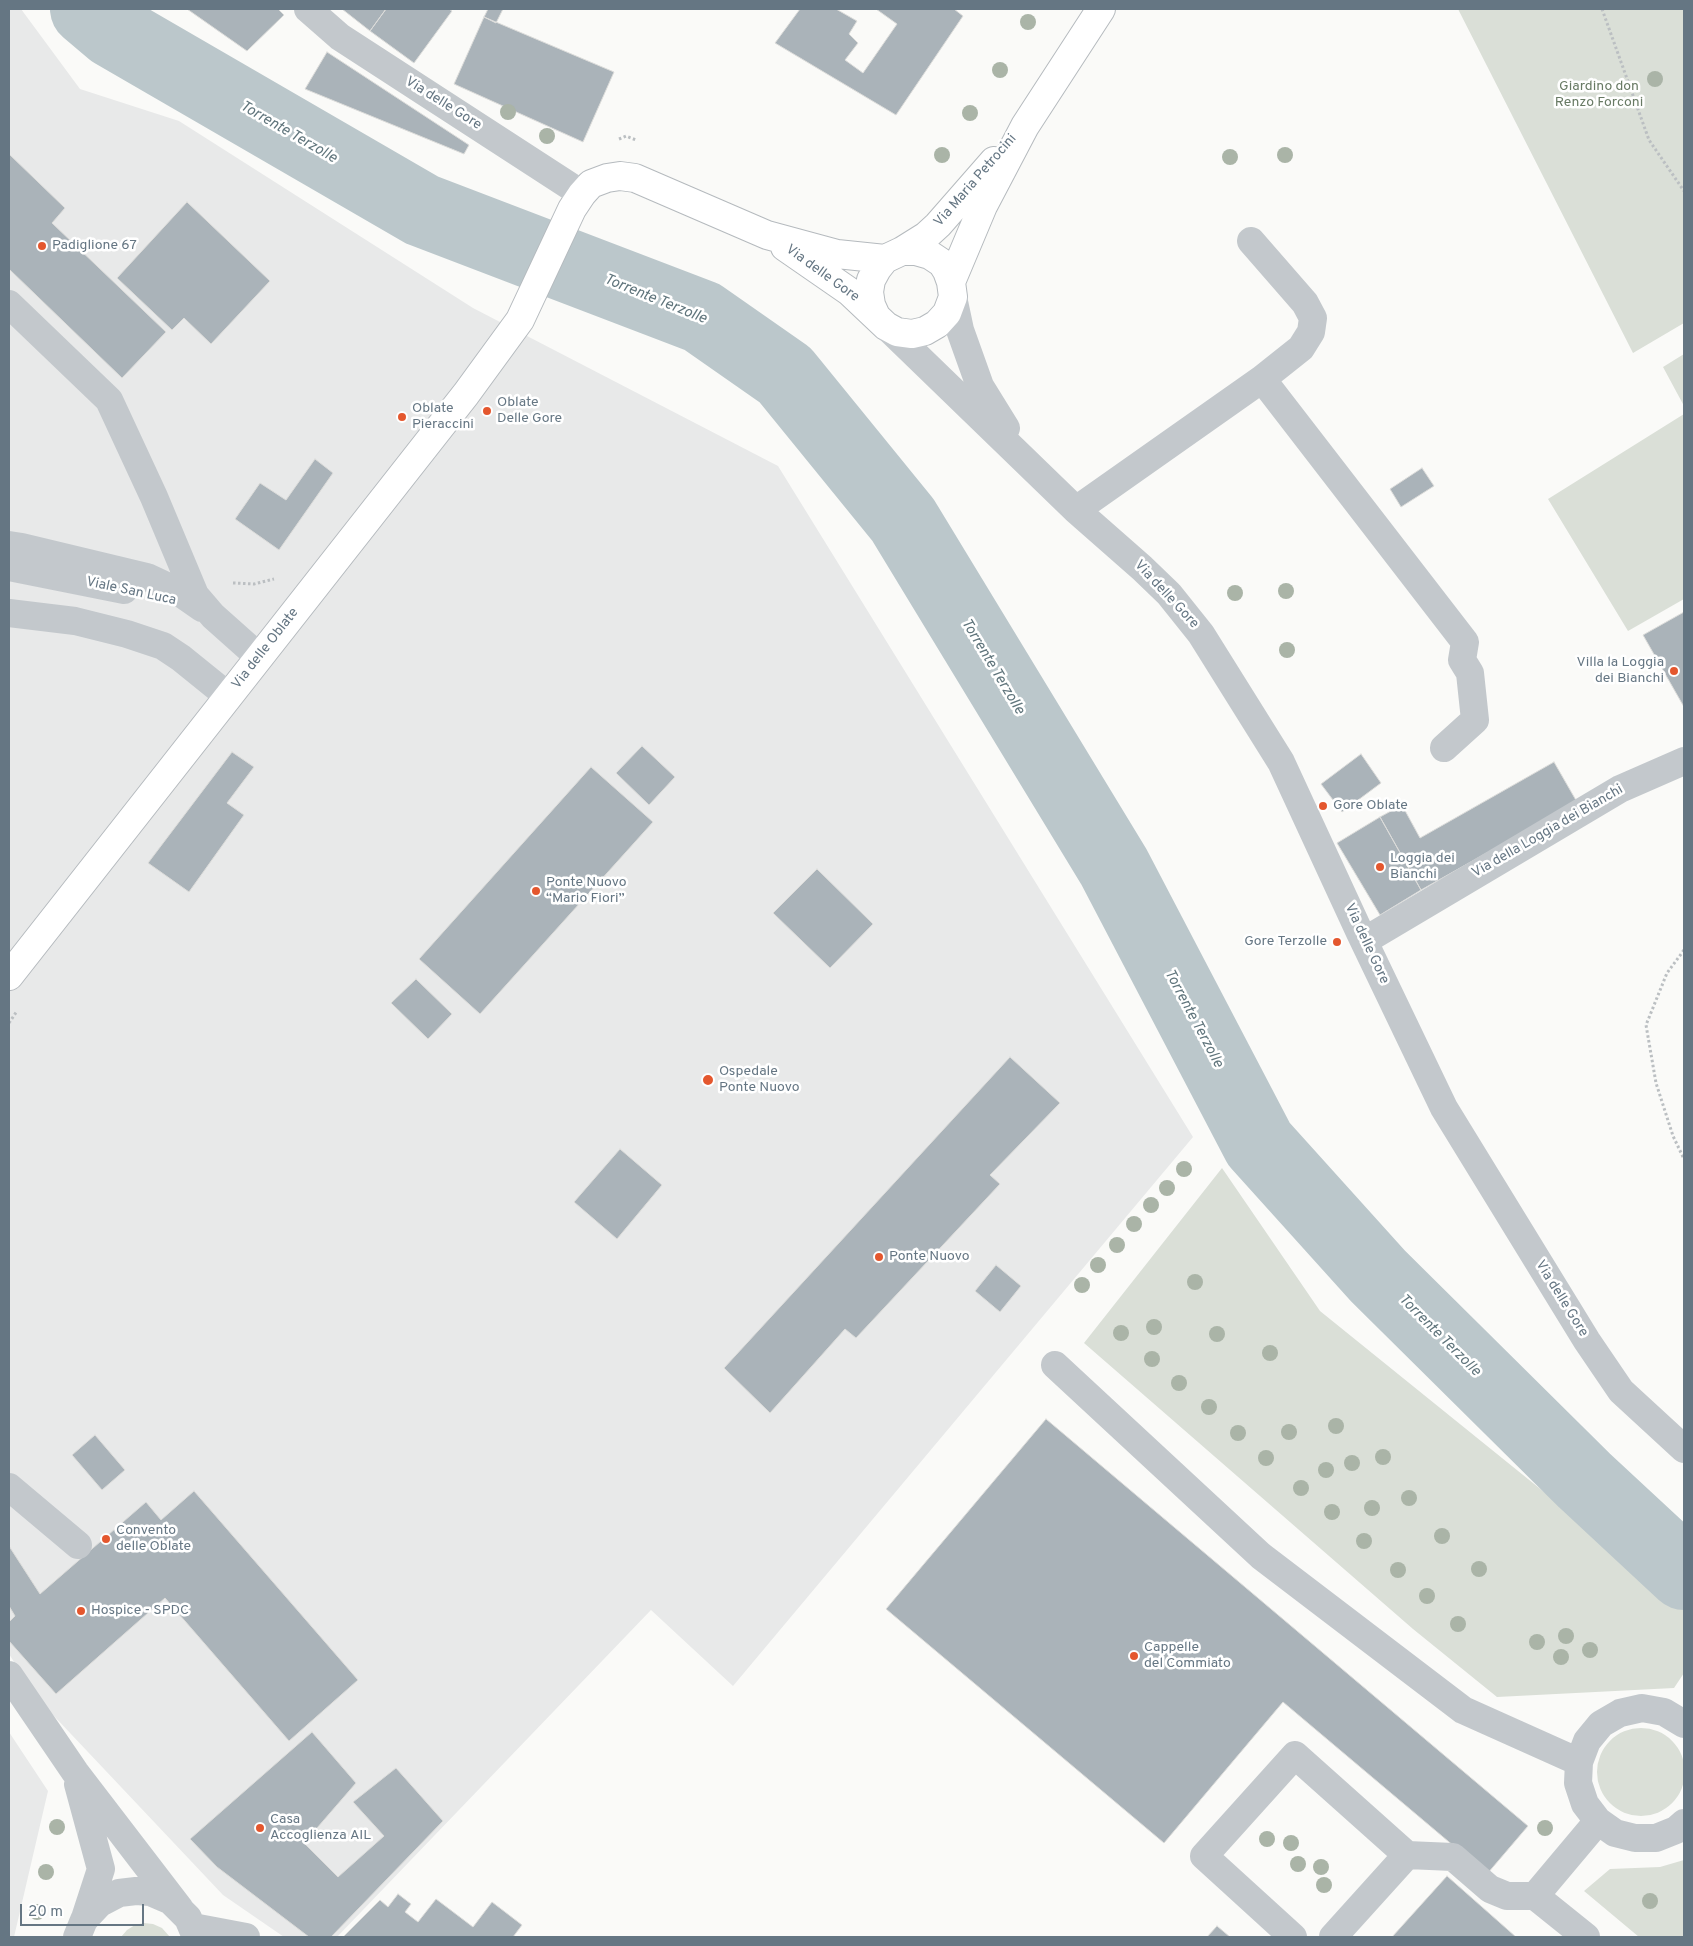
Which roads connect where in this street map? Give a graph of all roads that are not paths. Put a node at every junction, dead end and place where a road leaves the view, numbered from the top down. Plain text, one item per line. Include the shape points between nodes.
1 (308, 9) edge
2 (1101, 9) edge
3 (1025, 126) junction
4 (577, 201) junction
5 (767, 235) junction
6 (1251, 241) dead end
7 (894, 255) junction
8 (952, 290) junction
9 (9, 304) edge
10 (881, 321) junction
11 (1262, 379) junction
12 (1025, 459) junction
13 (1076, 510) junction
14 (9, 546) edge
15 (9, 567) edge
16 (9, 613) edge
17 (213, 616) junction
18 (259, 657) junction
19 (228, 696) junction
20 (1444, 748) dead end
21 (1684, 761) edge
22 (1364, 941) junction
23 (9, 976) edge
24 (1056, 1365) dead end
25 (1684, 1449) edge
26 (9, 1487) edge
27 (78, 1544) dead end
28 (9, 1676) edge
29 (1684, 1723) edge
30 (1579, 1762) junction
31 (75, 1772) junction
32 (1598, 1821) junction
33 (1684, 1823) edge
34 (1407, 1855) junction
35 (1535, 1896) junction
36 (190, 1924) edge
37 (81, 1929) edge
38 (246, 1937) edge
39 (1293, 1937) edge
40 (1333, 1937) edge
41 (1586, 1937) edge

1 - 4 street, Via delle Gore via 340,37
2 - 3 main road, Via Maria Petrocini
3 - 7 main road, Via Maria Petrocini via 950,213 926,236
3 - 8 main road, Via Maria Petrocini via 983,206
4 - 5 main road, Via delle Gore via 599,180 620,176 635,178
4 - 18 main road, Via delle Oblate via 520,320 455,409
5 - 7 main road, Via delle Gore via 837,254
5 - 10 main road, Via delle Gore via 850,292
6 - 11 street via 1305,303 1313,318 1311,332 1301,348
7 - 8 main road, Via delle Gore via 916,251 930,255 948,271
7 - 10 main road, Via delle Gore via 876,269 871,280 871,305
8 - 10 main road, Via delle Gore via 947,313 938,324 925,331 912,334 898,332
8 - 12 street, Via delle Gore via 960,330 980,386
9 - 17 street via 109,400 195,595
10 - 12 street, Via delle Gore
11 - 13 street
11 - 20 street via 1465,642 1462,660 1470,673 1475,720
12 - 13 street, Via delle Gore
13 - 22 street, Via delle Gore via 1169,594 1201,634 1281,762
14 - 17 street, Viale San Luca via 147,577 179,592
15 - 17 street, Viale San Luca via 178,600
16 - 19 street via 75,621 163,646
17 - 18 street
18 - 19 main road, Via delle Oblate
19 - 23 main road, Via delle Oblate
21 - 22 street, Via della Loggia dei Bianchi via 1620,789
22 - 25 street, Via delle Gore via 1444,1108 1587,1341 1621,1390
24 - 30 street via 1261,1556 1463,1710
26 - 27 street
28 - 31 street
29 - 30 street via 1664,1712 1642,1708 1620,1712 1601,1724 1586,1741
30 - 32 street via 1578,1783 1585,1804
31 - 36 street
31 - 37 street via 101,1868
32 - 33 street via 1615,1833 1635,1838 1656,1838
32 - 35 street
34 - 35 street via 1453,1857 1490,1889 1507,1896
34 - 39 street via 1295,1754 1204,1856
34 - 40 street
35 - 41 street
36 - 37 street via 161,1895 126,1891 100,1903
36 - 38 street

